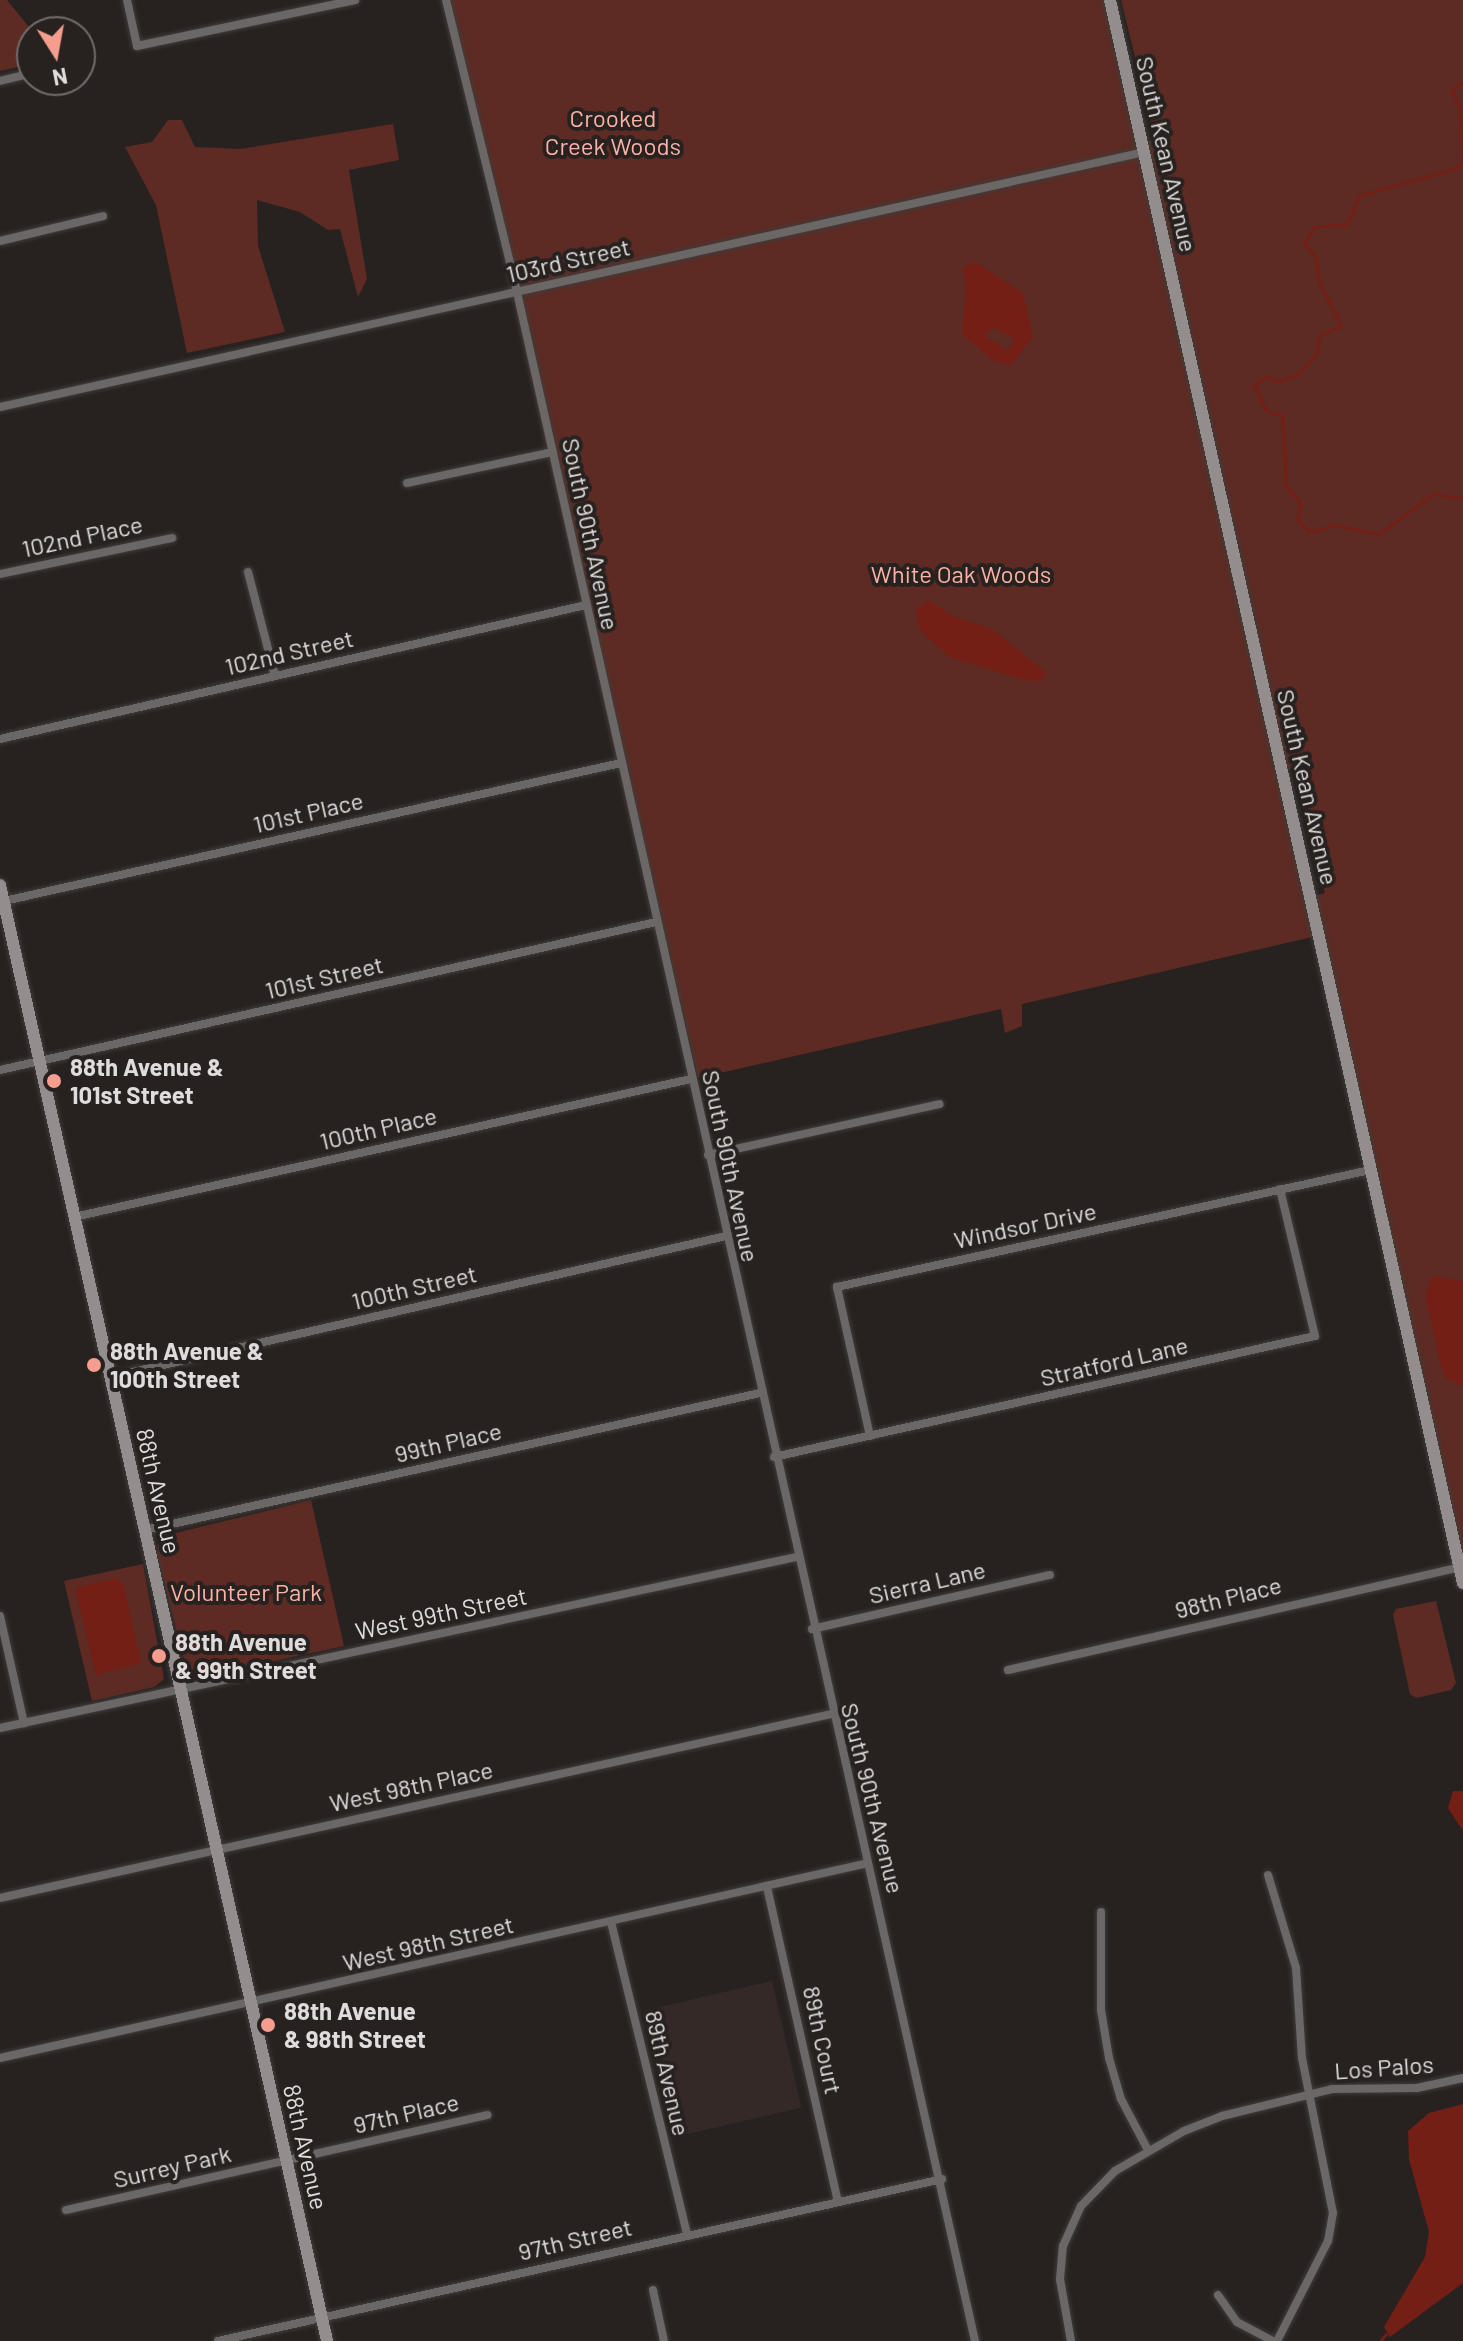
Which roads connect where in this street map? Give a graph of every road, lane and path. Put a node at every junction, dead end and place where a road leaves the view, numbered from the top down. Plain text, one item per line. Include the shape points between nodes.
1 (127, 0) edge
2 (355, 0) edge
3 (446, 0) edge
4 (1110, 0) edge
5 (1145, 152) junction
6 (103, 216) dead end
7 (0, 241) edge
8 (517, 292) junction
9 (0, 407) edge
10 (553, 452) junction
11 (407, 483) dead end
12 (172, 538) dead end
13 (248, 572) dead end
14 (0, 574) edge
15 (586, 605) junction
16 (275, 676) junction
17 (0, 739) edge
18 (621, 763) junction
19 (0, 885) edge
20 (4, 901) junction
21 (656, 922) junction
22 (40, 1061) junction
23 (0, 1070) edge
24 (691, 1079) junction
25 (939, 1104) dead end
26 (708, 1155) junction
27 (1370, 1170) junction
28 (1280, 1189) junction
29 (74, 1217) junction
30 (726, 1236) junction
31 (111, 1377) junction
32 (760, 1393) junction
33 (870, 1436) junction
34 (774, 1457) junction
35 (145, 1530) junction
36 (796, 1557) junction
37 (1460, 1567) junction
38 (1050, 1575) dead end
39 (1463, 1583) edge
40 (0, 1616) edge
41 (812, 1629) junction
42 (1008, 1670) dead end
43 (181, 1688) junction
44 (831, 1714) junction
45 (24, 1723) junction
46 (0, 1728) edge
47 (217, 1850) junction
48 (864, 1864) junction
49 (1268, 1875) dead end
50 (767, 1887) junction
51 (0, 1898) edge
52 (1101, 1912) dead end
53 (611, 1922) junction
54 (251, 2004) junction
55 (0, 2058) edge
56 (1463, 2078) edge
57 (1309, 2095) junction
58 (487, 2115) dead end
59 (1148, 2150) junction
60 (287, 2161) junction
61 (942, 2179) junction
62 (838, 2201) junction
63 (66, 2210) dead end
64 (687, 2234) junction
65 (653, 2290) dead end
66 (1218, 2295) dead end
67 (322, 2317) junction
68 (218, 2341) edge
69 (327, 2341) edge
70 (664, 2341) edge
71 (975, 2341) edge
72 (1071, 2341) edge
73 (1274, 2341) edge

1 - 2 street via 137,46
3 - 8 street, South 90th Avenue
4 - 5 street, South Kean Avenue
5 - 8 street, 103rd Street
5 - 27 street, South Kean Avenue
6 - 7 street
8 - 9 street, 103rd Street
8 - 10 street, South 90th Avenue
10 - 11 street
10 - 15 street, South 90th Avenue
12 - 14 street, 102nd Place
13 - 16 street
15 - 16 street, 102nd Street
15 - 18 street, South 90th Avenue
16 - 17 street, 102nd Street
18 - 20 street, 101st Place
18 - 21 street, South 90th Avenue
19 - 20 street, 88th Avenue
20 - 22 street, 88th Avenue
21 - 22 street, 101st Street
21 - 24 street, South 90th Avenue
22 - 23 street, 101st Street
22 - 29 street, 88th Avenue
24 - 26 street, South 90th Avenue
24 - 29 street, 100th Place
25 - 26 street
26 - 30 street, South 90th Avenue
27 - 28 street, Windsor Drive
27 - 37 street, South Kean Avenue
28 - 33 street, Windsor Drive via 837,1287
28 - 33 street, Stratford Lane via 1315,1336
29 - 31 street, 88th Avenue
30 - 31 street, 100th Street
30 - 32 street, South 90th Avenue
31 - 35 street, 88th Avenue
32 - 34 street, South 90th Avenue
32 - 35 street, 99th Place
33 - 34 street, Stratford Lane
34 - 36 street, South 90th Avenue
35 - 43 street, 88th Avenue
36 - 41 street, South 90th Avenue
36 - 43 street, West 99th Street
37 - 39 street, South Kean Avenue
37 - 42 street, 98th Place
38 - 41 street, Sierra Lane
40 - 45 street
41 - 44 street, South 90th Avenue
43 - 45 street, West 99th Street
43 - 47 street, 88th Avenue
44 - 47 street, West 98th Place
44 - 48 street, South 90th Avenue
45 - 46 street, West 99th Street
47 - 51 street, West 98th Place
47 - 54 street, 88th Avenue
48 - 50 street, West 98th Street
48 - 61 street, South 90th Avenue via 878,1900
49 - 57 street via 1296,1968 1299,2042
50 - 53 street, West 98th Street
50 - 62 street, 89th Court
52 - 59 street via 1101,2010 1109,2058 1121,2099
53 - 54 street, West 98th Street
53 - 64 street, 89th Avenue
54 - 55 street, West 98th Street
54 - 60 street, 88th Avenue
56 - 57 street, Los Palos via 1417,2088 1346,2087
57 - 59 street, Los Palos via 1203,2122
57 - 73 street via 1333,2225
58 - 60 street, 97th Place
59 - 72 street, Los Palos via 1100,2182 1071,2224 1060,2279
60 - 63 street, Surrey Park
60 - 67 street, 88th Avenue
61 - 62 street, 97th Street
61 - 71 street, South 90th Avenue
62 - 64 street, 97th Street
64 - 67 street, 97th Street
65 - 70 street
66 - 73 street via 1237,2322
67 - 68 street, 97th Street
67 - 69 street, 88th Avenue

